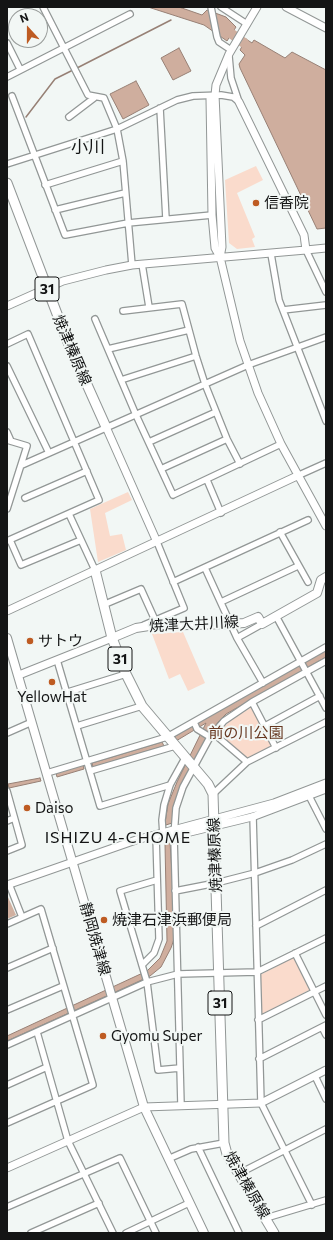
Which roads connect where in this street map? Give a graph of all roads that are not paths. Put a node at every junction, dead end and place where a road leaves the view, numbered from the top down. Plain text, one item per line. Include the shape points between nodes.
1 (43, 7) edge
2 (221, 7) edge
3 (257, 7) edge
4 (286, 7) edge
5 (211, 8) edge
6 (130, 14) dead end
7 (247, 24) junction
8 (326, 28) edge
9 (7, 43) edge
10 (64, 48) junction
11 (231, 50) junction
12 (20, 69) junction
13 (7, 77) edge
14 (212, 95) junction
15 (12, 96) dead end
16 (94, 98) junction
17 (239, 102) junction
18 (160, 108) junction
19 (69, 117) dead end
20 (117, 129) junction
21 (34, 155) junction
22 (123, 161) junction
23 (7, 164) edge
24 (7, 183) edge
25 (45, 185) junction
26 (125, 193) junction
27 (55, 210) junction
28 (212, 215) junction
29 (166, 219) junction
30 (128, 223) junction
31 (326, 248) edge
32 (306, 250) junction
33 (271, 254) junction
34 (220, 257) junction
35 (142, 264) junction
36 (132, 265) junction
37 (46, 288) junction
38 (326, 292) edge
39 (326, 305) edge
40 (7, 306) edge
41 (149, 307) junction
42 (283, 310) junction
43 (123, 311) dead end
44 (95, 319) dead end
45 (189, 330) junction
46 (326, 337) edge
47 (7, 344) edge
48 (298, 347) junction
49 (108, 349) junction
50 (196, 356) junction
51 (248, 365) junction
52 (7, 366) edge
53 (121, 380) junction
54 (205, 384) junction
55 (216, 412) junction
56 (136, 414) junction
57 (326, 421) edge
58 (106, 427) junction
59 (7, 432) edge
60 (227, 439) junction
61 (9, 440) edge
62 (74, 441) junction
63 (149, 442) junction
64 (281, 444) junction
65 (49, 453) junction
66 (326, 463) edge
67 (240, 464) junction
68 (22, 465) junction
69 (161, 469) junction
70 (87, 471) junction
71 (297, 476) junction
72 (207, 480) junction
73 (25, 498) dead end
74 (7, 508) edge
75 (221, 513) junction
76 (70, 514) junction
77 (308, 520) dead end
78 (326, 526) edge
79 (280, 532) junction
80 (81, 540) junction
81 (9, 541) edge
82 (157, 542) junction
83 (298, 566) junction
84 (205, 568) junction
85 (95, 570) junction
86 (326, 577) edge
87 (173, 582) junction
88 (308, 582) dead end
89 (221, 602) junction
90 (103, 605) junction
91 (7, 611) edge
92 (276, 616) junction
93 (155, 620) junction
94 (231, 624) junction
95 (262, 624) junction
96 (136, 628) junction
97 (7, 638) edge
98 (112, 638) junction
99 (238, 638) junction
100 (326, 647) edge
101 (57, 660) junction
102 (301, 661) junction
103 (326, 661) edge
104 (307, 671) junction
105 (126, 674) junction
106 (19, 675) junction
107 (263, 683) junction
108 (68, 692) junction
109 (320, 696) junction
110 (252, 702) junction
111 (142, 706) junction
112 (326, 708) edge
113 (32, 722) junction
114 (326, 722) edge
115 (77, 726) junction
116 (197, 726) junction
117 (265, 726) junction
118 (7, 733) edge
119 (211, 735) junction
120 (170, 741) junction
121 (276, 748) junction
122 (87, 761) junction
123 (190, 762) junction
124 (247, 762) junction
125 (90, 771) junction
126 (47, 773) junction
127 (326, 783) edge
128 (170, 785) junction
129 (326, 789) edge
130 (7, 791) edge
131 (213, 794) junction
132 (308, 794) junction
133 (253, 816) junction
134 (14, 818) junction
135 (7, 821) edge
136 (215, 823) junction
137 (326, 829) edge
138 (174, 833) junction
139 (159, 835) junction
140 (326, 844) edge
141 (7, 851) edge
142 (72, 862) junction
143 (255, 873) junction
144 (158, 880) junction
145 (216, 883) junction
146 (8, 885) edge
147 (326, 890) edge
148 (175, 891) junction
149 (22, 917) junction
150 (7, 924) edge
151 (256, 926) junction
152 (326, 938) edge
153 (53, 948) junction
154 (295, 953) junction
155 (142, 965) junction
156 (7, 968) edge
157 (257, 972) junction
158 (178, 974) junction
159 (219, 974) junction
160 (147, 981) junction
161 (63, 986) junction
162 (326, 986) edge
163 (314, 992) junction
164 (110, 994) junction
165 (7, 1010) edge
166 (72, 1015) junction
167 (326, 1015) edge
168 (258, 1020) junction
169 (324, 1026) edge
170 (37, 1032) junction
171 (326, 1035) edge
172 (7, 1045) edge
173 (259, 1059) junction
174 (47, 1067) junction
175 (180, 1068) junction
176 (326, 1070) edge
177 (315, 1076) junction
178 (7, 1085) edge
179 (326, 1099) edge
180 (58, 1102) junction
181 (261, 1103) junction
182 (222, 1104) junction
183 (180, 1106) junction
184 (144, 1107) junction
185 (7, 1123) edge
186 (325, 1131) edge
187 (68, 1141) junction
188 (224, 1143) junction
189 (198, 1147) junction
190 (284, 1150) junction
191 (168, 1159) junction
192 (7, 1168) edge
193 (85, 1173) junction
194 (240, 1174) junction
195 (326, 1200) edge
196 (99, 1203) junction
197 (189, 1203) junction
198 (312, 1204) junction
199 (7, 1207) edge
200 (266, 1218) junction
201 (150, 1221) junction
202 (31, 1233) edge
203 (113, 1233) edge
204 (126, 1233) edge
205 (156, 1233) edge
206 (204, 1233) edge
207 (239, 1233) edge
208 (274, 1233) edge

1 - 10 street
2 - 7 street
3 - 7 street
4 - 8 street
5 - 11 street via 217,38
6 - 10 street
7 - 11 street
9 - 12 street
10 - 12 street
10 - 16 street via 88,95
11 - 14 street via 214,76
11 - 17 street via 231,78
12 - 13 street
14 - 17 street via 233,98
14 - 18 street via 188,97
14 - 28 street
14 - 34 street via 222,247
15 - 21 street
16 - 19 street
16 - 20 street via 104,98
17 - 32 street via 304,236
18 - 20 street
18 - 29 street
20 - 21 street
20 - 22 street
21 - 23 street
21 - 25 street
22 - 25 street
22 - 26 street
24 - 37 main road, 焼津榛原線 / 31
25 - 27 street
26 - 27 street
26 - 30 street
27 - 30 street via 65,235
28 - 29 street
28 - 34 street via 215,248
29 - 30 street
30 - 36 street
31 - 32 street
32 - 33 street
32 - 38 street
33 - 34 street
33 - 42 street
34 - 35 street
34 - 51 street
35 - 36 street
35 - 41 street
36 - 37 street via 86,274
37 - 40 street
37 - 58 main road, 焼津榛原線 / 31
39 - 42 street
41 - 43 street
41 - 45 street via 182,304
42 - 48 street
44 - 49 street
45 - 49 street
45 - 50 street
46 - 48 street
47 - 62 street via 28,334
48 - 51 street
48 - 57 street
49 - 53 street
50 - 53 street
50 - 54 street
51 - 54 street
51 - 64 street
52 - 65 street
53 - 56 street
54 - 55 street
54 - 56 street
55 - 60 street
55 - 63 street
56 - 58 street
56 - 63 street
58 - 62 street
58 - 82 street
59 - 61 street
60 - 67 street
60 - 69 street
61 - 68 street via 27,446
62 - 65 street
62 - 70 street
63 - 69 street
64 - 67 street
64 - 71 street
65 - 68 street
66 - 71 street
67 - 72 street
68 - 74 street
69 - 72 street via 174,495
70 - 73 street
70 - 76 street via 99,500
71 - 75 street
71 - 78 street
72 - 75 street
75 - 82 street
76 - 80 street
76 - 81 street
77 - 79 street
79 - 83 street
79 - 84 street
80 - 81 street via 21,565
80 - 85 street
82 - 85 street
82 - 87 street
83 - 88 street
83 - 89 street
84 - 87 street
84 - 89 street
85 - 90 main road, 焼津榛原線 / 31
85 - 91 street
86 - 92 main road via 321,580 317,593
87 - 93 street via 184,608
89 - 94 street
90 - 93 street via 142,589
90 - 98 main road, 焼津榛原線 / 31
92 - 95 main road
92 - 102 street
93 - 96 street
94 - 95 main road, 焼津大井川線 via 244,623 258,617
94 - 96 main road, 焼津大井川線
94 - 99 street
95 - 99 street
96 - 98 main road, 焼津大井川線
97 - 106 main road, 静岡焼津線
98 - 101 street
98 - 105 main road, 焼津榛原線 / 31
99 - 107 street
100 - 102 street
101 - 106 street
101 - 108 street
102 - 104 street
102 - 107 street
103 - 104 street
104 - 109 street
104 - 110 street
105 - 108 street
105 - 111 main road, 焼津榛原線 / 31
106 - 113 main road, 静岡焼津線
107 - 116 street
108 - 115 street
109 - 112 street
109 - 117 street
110 - 117 street
110 - 119 street via 232,714
111 - 115 street
111 - 120 main road, 焼津榛原線 / 31
113 - 118 street
113 - 126 main road, 静岡焼津線
114 - 121 street
115 - 122 street
116 - 119 street
116 - 120 street
117 - 121 street
119 - 123 street
119 - 124 street
120 - 122 street
120 - 123 main road, 焼津榛原線 / 31
120 - 125 street
121 - 124 street
122 - 125 street
122 - 126 street
123 - 128 street
123 - 131 main road, 焼津榛原線 / 31
123 - 138 street via 176,808
124 - 131 street
125 - 128 street via 100,806
126 - 142 main road, 静岡焼津線
127 - 132 street
128 - 139 street
129 - 132 street
130 - 134 street
131 - 136 main road, 焼津榛原線 / 31
132 - 133 street
132 - 136 street
132 - 137 street
133 - 136 street
133 - 143 street
134 - 135 street
134 - 141 street via 22,845
136 - 138 street
136 - 145 main road, 焼津榛原線 / 31
138 - 139 street
138 - 148 street
139 - 142 street
139 - 144 street
140 - 143 street
142 - 146 street
142 - 164 main road, 静岡焼津線
143 - 145 street
143 - 151 street
144 - 155 street via 159,939 154,953
144 - 155 street via 120,891
145 - 148 street
145 - 159 main road, 焼津榛原線 / 31
146 - 149 street
147 - 151 street
148 - 158 street
149 - 150 street
149 - 153 street via 41,909
151 - 157 street
152 - 154 street
153 - 156 street
153 - 161 street
154 - 157 street
154 - 163 street
155 - 160 street
157 - 159 street
157 - 168 street
158 - 159 street
158 - 160 street
158 - 175 street
159 - 182 main road, 焼津榛原線 / 31
160 - 164 street
160 - 175 street via 158,1070
161 - 165 street
161 - 166 street
162 - 163 street
163 - 167 street
163 - 168 street
164 - 166 street
164 - 184 main road, 静岡焼津線
166 - 170 street
166 - 180 street via 93,1085
168 - 173 street
169 - 171 street
169 - 173 street
170 - 172 street
170 - 174 street
173 - 181 street
174 - 178 street
174 - 180 street
175 - 183 street
176 - 177 street
177 - 179 street
177 - 181 street
180 - 185 street
180 - 187 street
181 - 182 street
181 - 190 street
182 - 183 street
182 - 188 main road, 焼津榛原線 / 31
183 - 184 street
184 - 187 street
184 - 191 main road, 静岡焼津線
186 - 190 street
187 - 192 street
187 - 193 street
188 - 189 street
188 - 194 main road, 焼津榛原線 / 31 via 227,1154
189 - 191 street
189 - 207 street
190 - 194 street
190 - 198 street
191 - 197 main road, 静岡焼津線
193 - 196 street
193 - 199 street
193 - 201 street via 120,1158
194 - 200 main road, 焼津榛原線 / 31
195 - 198 street
196 - 202 street
196 - 203 street
197 - 201 street
197 - 206 main road, 静岡焼津線
198 - 200 street
200 - 208 main road, 焼津榛原線 / 31
201 - 204 street
201 - 205 street

